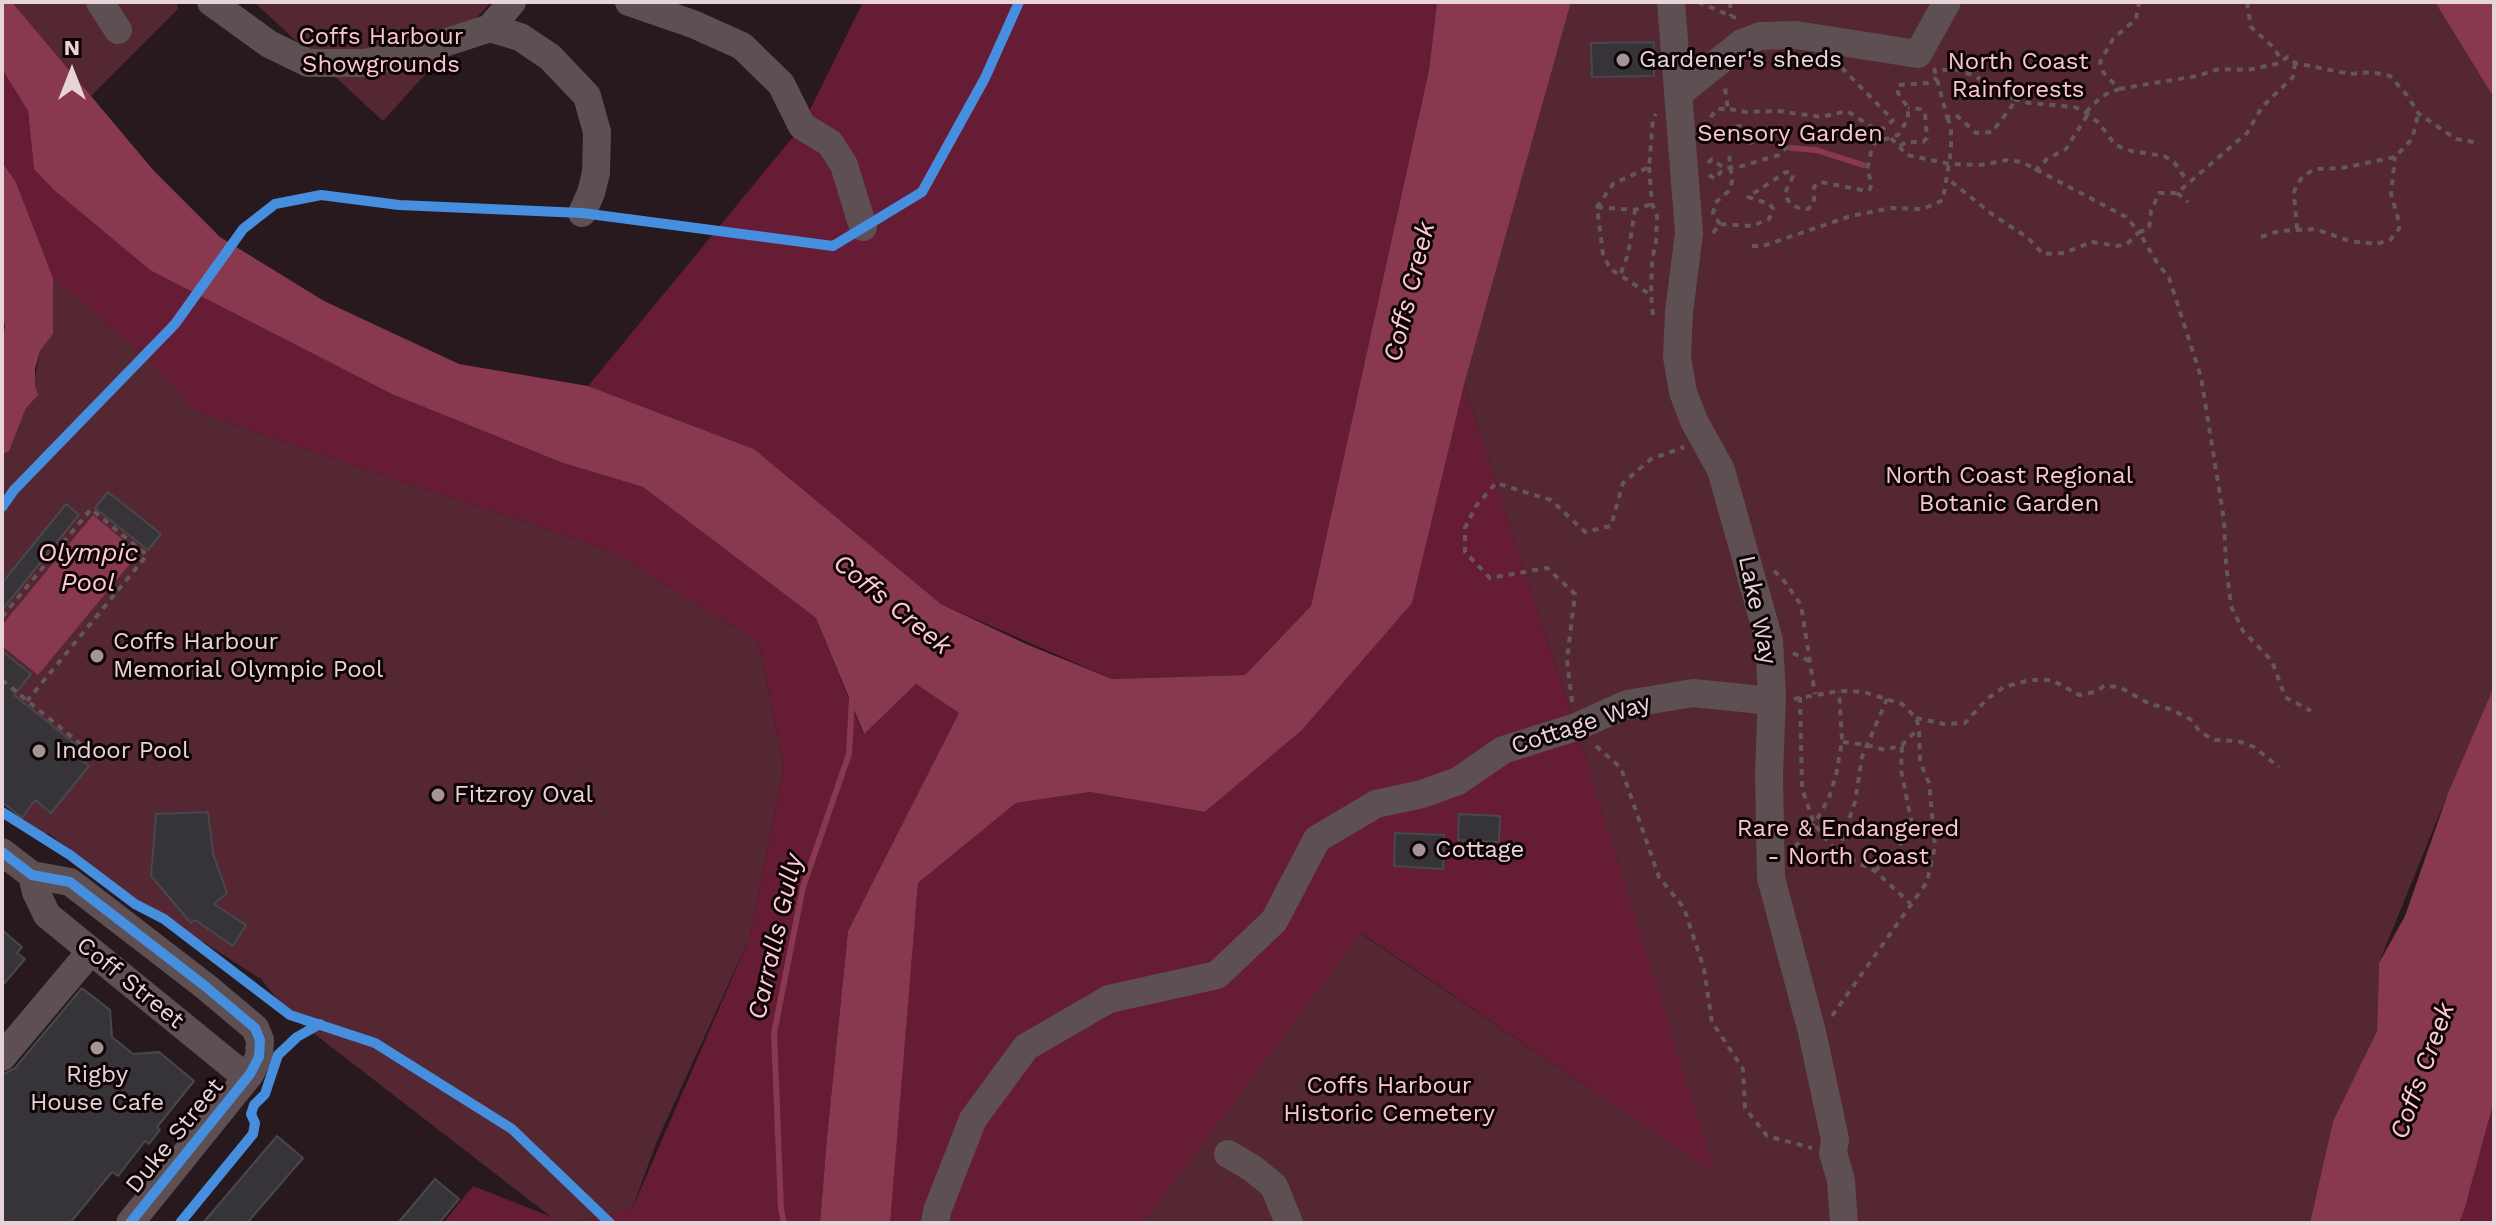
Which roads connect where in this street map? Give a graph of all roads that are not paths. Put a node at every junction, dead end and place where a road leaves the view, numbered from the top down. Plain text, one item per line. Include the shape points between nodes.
1 (100, 2) edge
2 (211, 2) edge
3 (512, 2) edge
4 (629, 2) edge
5 (1671, 2) edge
6 (1947, 2) edge
7 (490, 28) junction
8 (118, 30) dead end
9 (1678, 94) junction
10 (582, 213) dead end
11 (863, 227) dead end
12 (1786, 699) junction
13 (12, 862) edge
14 (91, 951) junction
15 (2, 1057) edge
16 (248, 1076) junction
17 (1228, 1154) dead end
18 (130, 1223) edge
19 (935, 1223) edge
20 (1289, 1223) edge
21 (1844, 1223) edge

1 - 8 street
2 - 7 street via 269,44 308,63 365,63
3 - 7 street
4 - 11 street via 742,46 781,84 802,126 830,143 844,165
5 - 9 street, Lake Way
6 - 9 street via 1918,54 1796,35 1760,36 1742,43
7 - 10 street via 520,37 550,57 587,96 597,132 596,173
9 - 12 street, Lake Way via 1689,233 1677,357 1683,392 1721,470
12 - 19 street, Cottage Way via 1693,693 1627,704 1503,750 1458,781 1376,804 1317,839 1274,921 1217,975 1109,999 1026,1047 973,1119
12 - 21 street, Lake Way via 1769,773 1771,878 1835,1139
13 - 14 street, Coff Street via 47,915
13 - 16 street, Coff Street via 70,882 255,1028 259,1057
14 - 15 street
14 - 16 street, Coff Street
16 - 18 street, Duke Street
17 - 20 street via 1274,1186

